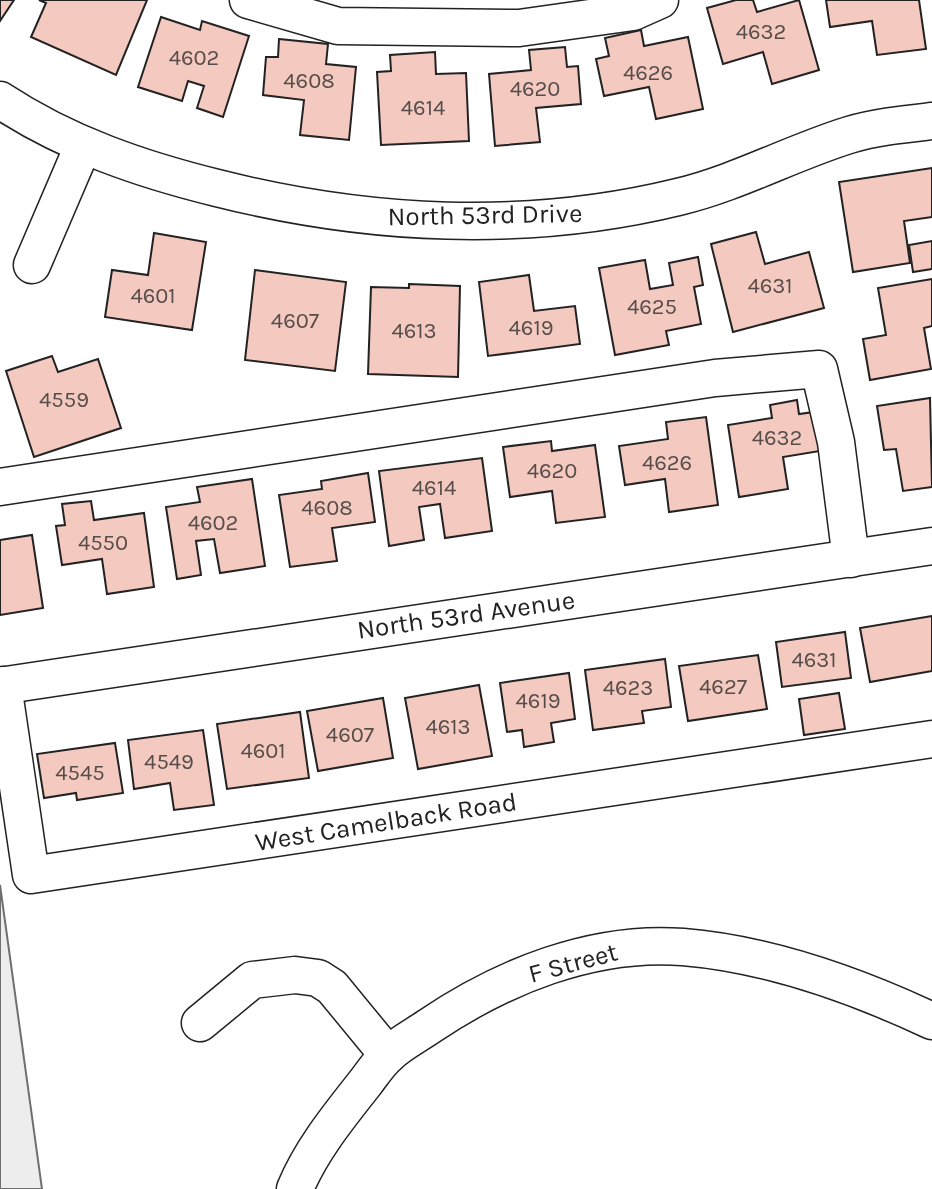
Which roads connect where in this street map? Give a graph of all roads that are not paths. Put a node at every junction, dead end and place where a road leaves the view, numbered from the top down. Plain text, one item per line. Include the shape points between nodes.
1 (248, 0) edge
2 (660, 0) edge
3 (0, 100) edge
4 (932, 121) edge
5 (83, 146) junction
6 (32, 265) dead end
7 (0, 487) edge
8 (932, 546) edge
9 (851, 559) junction
10 (2, 685) edge
11 (932, 739) edge
12 (932, 1021) edge
13 (200, 1023) dead end
14 (388, 1055) junction
15 (295, 1189) edge

1 - 2 street via 338,26 519,28 633,12
3 - 5 street, North 53rd Drive
4 - 5 street, North 53rd Drive via 850,135 681,197 568,217 503,220 373,218 316,209 183,180
5 - 6 street
7 - 9 street via 715,378 819,369 836,442
8 - 9 street, North 53rd Avenue
9 - 10 street, North 53rd Avenue
10 - 11 street, West Camelback Road via 31,875
12 - 14 street, F Street via 829,979 750,958 683,947 629,947 518,977 446,1014
13 - 14 street via 252,980 318,978 332,987
14 - 15 street, F Street via 304,1168

